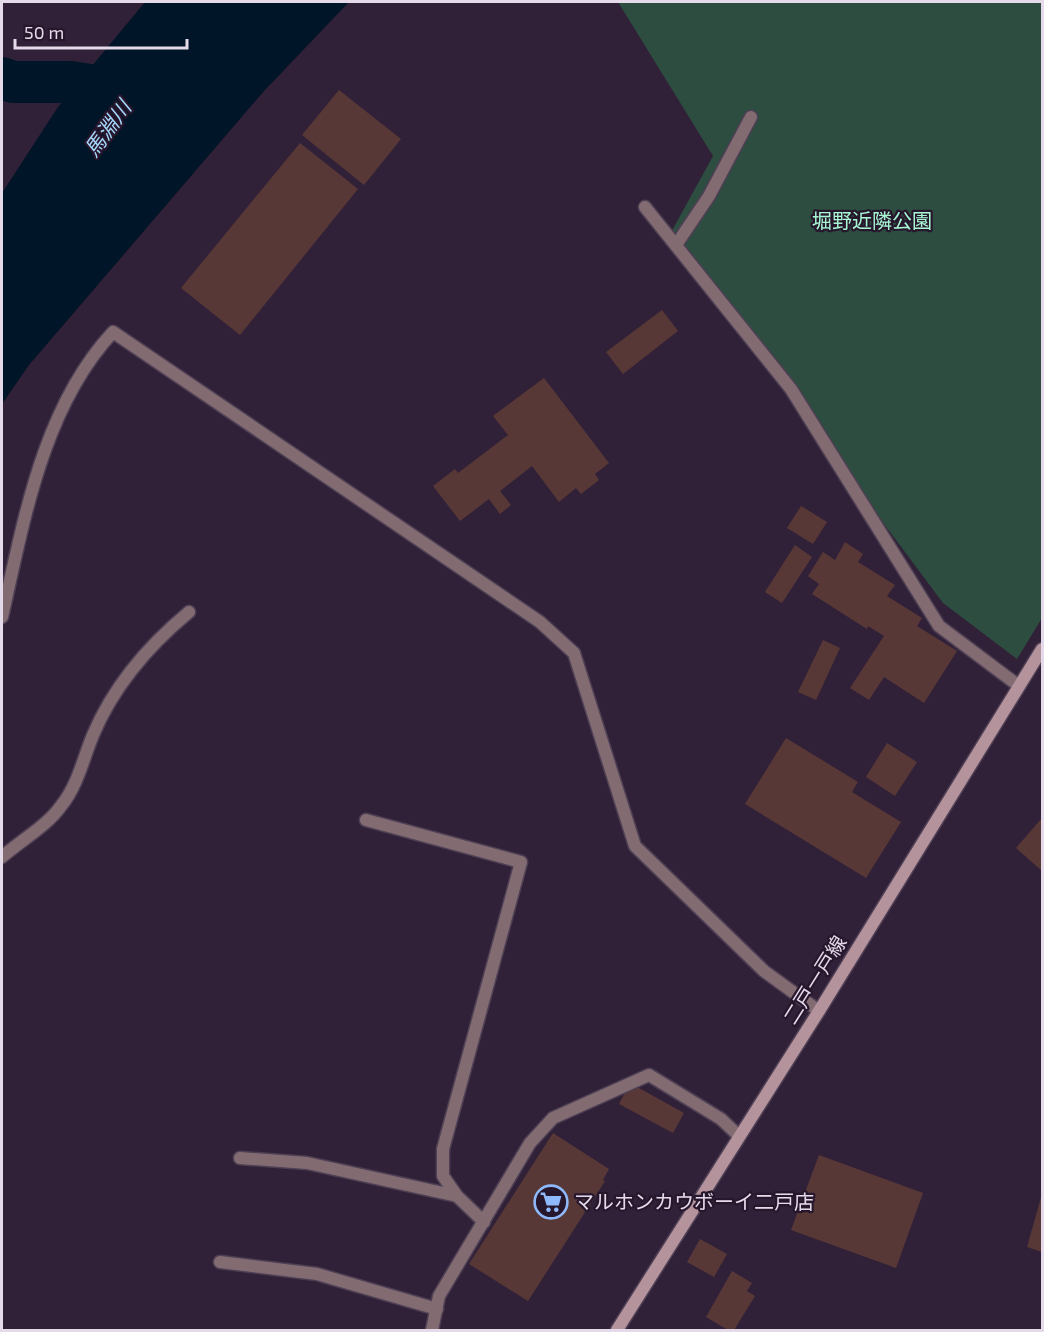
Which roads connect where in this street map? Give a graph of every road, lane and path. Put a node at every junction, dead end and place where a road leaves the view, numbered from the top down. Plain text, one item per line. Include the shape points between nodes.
1 (752, 117) dead end
2 (645, 207) dead end
3 (676, 245) junction
4 (189, 612) dead end
5 (2, 617) edge
6 (1042, 649) edge
7 (1019, 686) junction
8 (366, 820) dead end
9 (2, 857) edge
10 (819, 1011) junction
11 (739, 1136) junction
12 (240, 1158) dead end
13 (457, 1196) junction
14 (484, 1222) junction
15 (220, 1262) dead end
16 (437, 1309) junction
17 (432, 1330) edge
18 (617, 1330) edge

1 - 3 street via 709,196
2 - 3 street
3 - 7 street via 791,389 939,626
4 - 9 street via 156,640 112,694 77,781 60,808
5 - 10 street via 39,469 64,405 97,349 113,332 540,622 574,653 635,846 764,972
6 - 7 main road, 二戸一戸線
7 - 10 main road, 二戸一戸線
8 - 13 street via 521,862 443,1149 443,1176
10 - 11 main road, 二戸一戸線
11 - 14 street via 721,1119 649,1075 553,1118 530,1143
11 - 18 main road, 二戸一戸線
12 - 13 street via 307,1163
13 - 14 street
14 - 16 street via 439,1296
15 - 16 street via 317,1274
16 - 17 street

